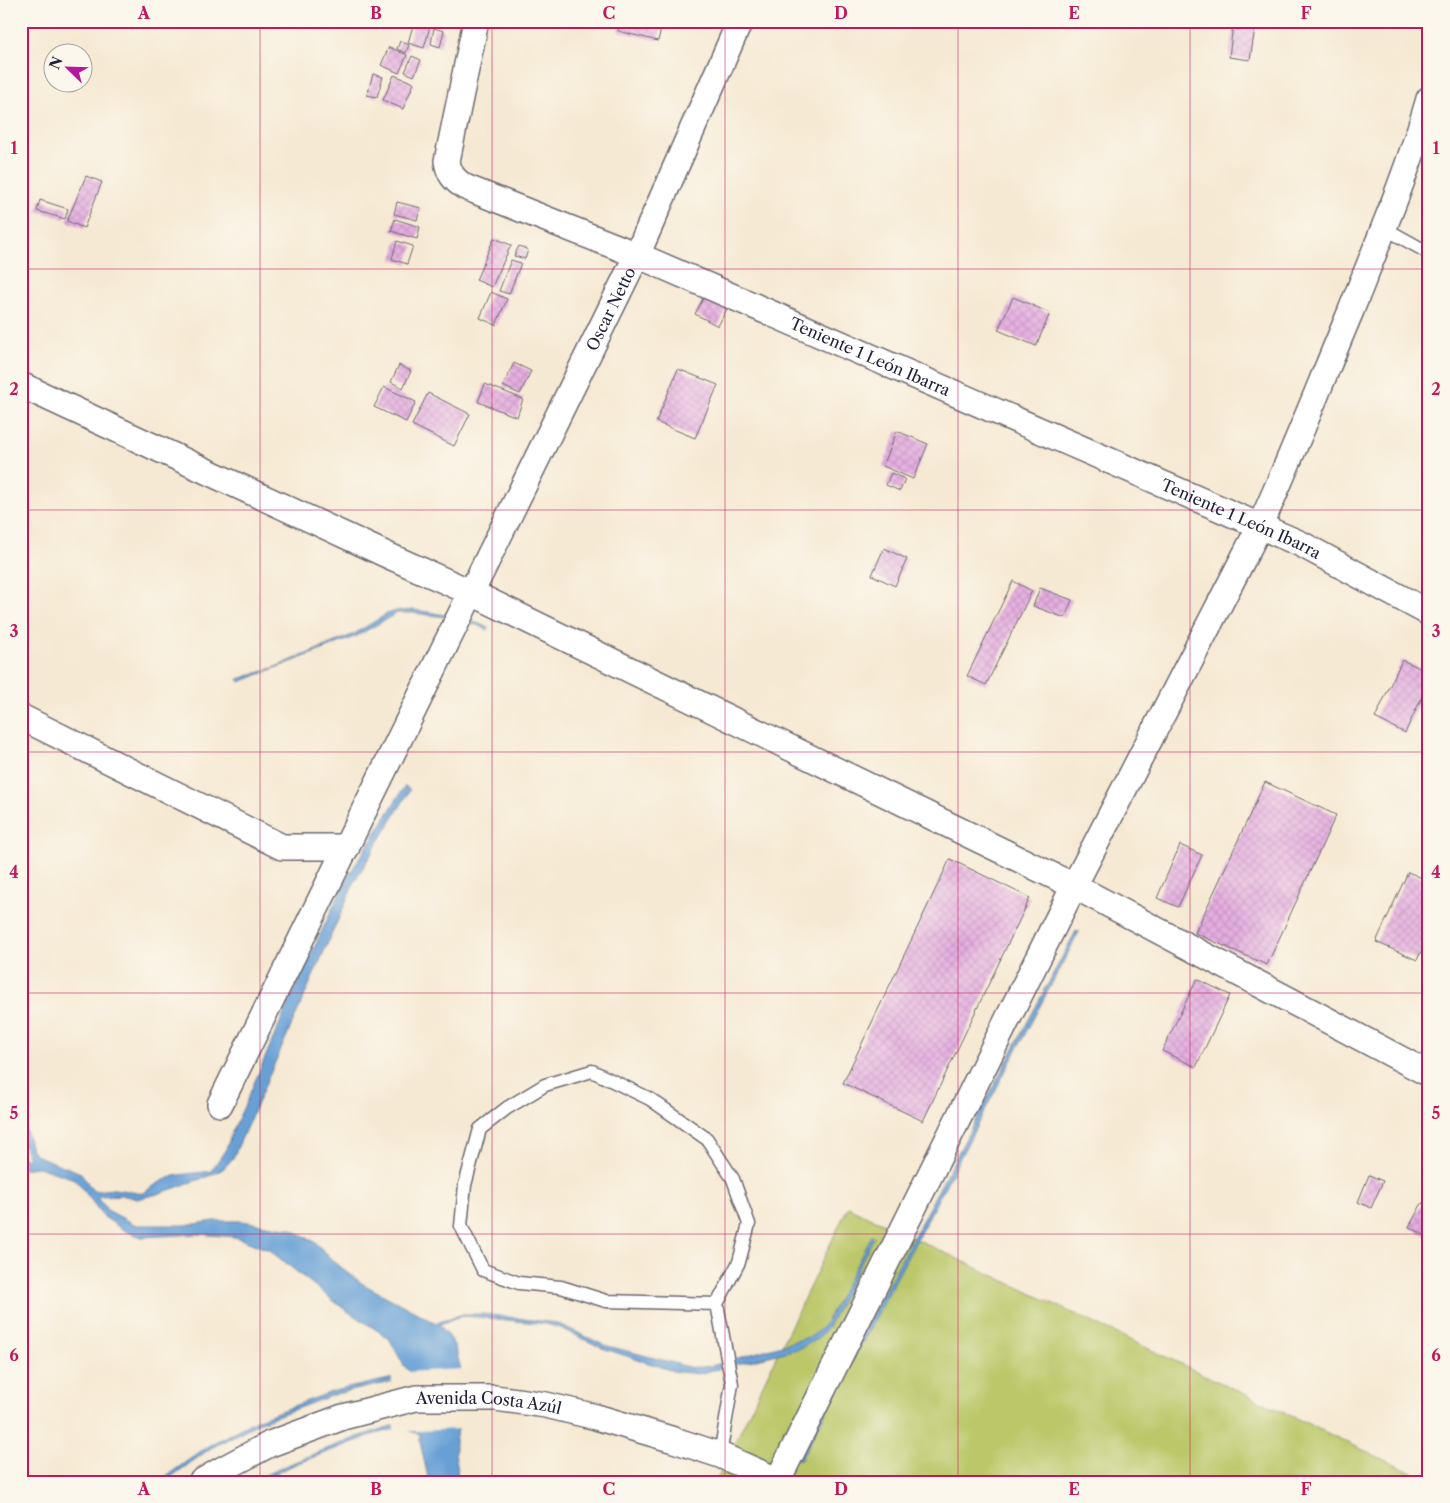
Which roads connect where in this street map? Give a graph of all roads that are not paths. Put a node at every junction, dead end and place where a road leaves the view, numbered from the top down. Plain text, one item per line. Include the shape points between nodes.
1 (476, 21) edge
2 (740, 21) edge
3 (1429, 99) edge
4 (1384, 228) junction
5 (1429, 253) edge
6 (637, 255) junction
7 (21, 385) edge
8 (1260, 526) junction
9 (472, 593) junction
10 (1429, 613) edge
11 (21, 716) edge
12 (347, 847) junction
13 (1074, 886) junction
14 (1429, 1074) edge
15 (220, 1104) dead end
16 (717, 1304) junction
17 (720, 1455) junction
18 (779, 1481) edge
19 (202, 1482) edge

1 - 6 street, Teniente 1 León Ibarra via 447,161 449,172 465,187
2 - 6 street, Oscar Netto
3 - 4 street via 1417,141
4 - 5 lane
4 - 8 street
6 - 8 street, Teniente 1 León Ibarra
6 - 9 street, Oscar Netto
7 - 9 street
8 - 10 street, Teniente 1 León Ibarra via 1301,544
8 - 13 street
9 - 12 street, Oscar Netto
9 - 13 street
11 - 12 street via 282,847
12 - 15 street, Oscar Netto
13 - 14 street
13 - 18 street
16 - 16 lane via 739,1262 749,1224 733,1179 706,1139 650,1099 592,1072 545,1085 480,1128 465,1185 461,1226 483,1270 519,1283 561,1288 606,1301
16 - 17 lane via 732,1384
17 - 18 street, Avenida Costa Azúl
17 - 19 street, Avenida Costa Azúl via 546,1405 495,1398 416,1398 343,1417 270,1444

